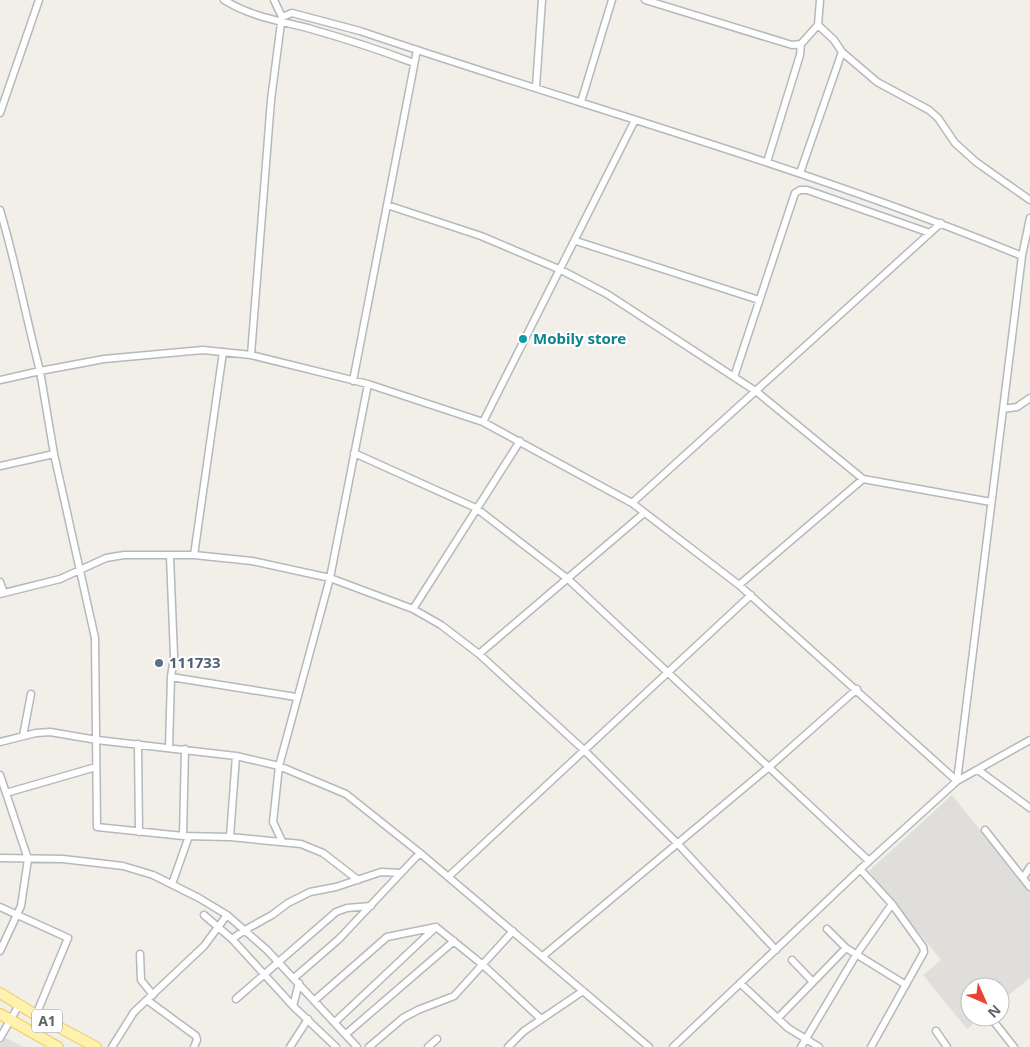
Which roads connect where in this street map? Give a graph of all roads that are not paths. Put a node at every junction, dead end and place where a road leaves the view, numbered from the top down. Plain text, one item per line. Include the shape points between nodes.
1 (39, 0) edge
2 (224, 0) edge
3 (274, 0) edge
4 (542, 0) edge
5 (612, 0) edge
6 (645, 0) edge
7 (820, 0) edge
8 (282, 20) junction
9 (818, 25) junction
10 (360, 31) junction
11 (357, 42) junction
12 (801, 44) junction
13 (417, 50) junction
14 (842, 52) junction
15 (414, 63) junction
16 (536, 87) junction
17 (581, 102) junction
18 (0, 113) edge
19 (635, 120) junction
20 (767, 162) junction
21 (800, 173) junction
22 (1030, 200) edge
23 (386, 205) junction
24 (0, 210) edge
25 (1030, 218) edge
26 (941, 223) junction
27 (930, 233) junction
28 (576, 242) junction
29 (1022, 256) junction
30 (561, 270) junction
31 (759, 300) junction
32 (223, 352) junction
33 (251, 355) junction
34 (40, 371) junction
35 (734, 377) junction
36 (0, 380) edge
37 (353, 381) junction
38 (368, 384) junction
39 (757, 392) junction
40 (1030, 398) edge
41 (1003, 409) junction
42 (483, 422) junction
43 (520, 441) junction
44 (354, 453) junction
45 (54, 454) junction
46 (0, 466) edge
47 (863, 479) junction
48 (991, 502) junction
49 (632, 504) junction
50 (476, 508) junction
51 (643, 514) junction
52 (194, 554) junction
53 (170, 556) junction
54 (79, 569) junction
55 (330, 578) junction
56 (568, 579) junction
57 (0, 582) edge
58 (739, 585) junction
59 (2, 594) edge
60 (751, 595) junction
61 (413, 609) junction
62 (479, 654) junction
63 (669, 672) junction
64 (171, 677) junction
65 (858, 689) junction
66 (30, 694) dead end
67 (296, 697) junction
68 (23, 736) junction
69 (97, 740) junction
70 (1030, 740) edge
71 (0, 742) edge
72 (138, 744) junction
73 (170, 748) junction
74 (185, 749) junction
75 (584, 750) junction
76 (236, 756) junction
77 (278, 766) junction
78 (96, 767) junction
79 (769, 767) junction
80 (978, 770) junction
81 (0, 774) edge
82 (957, 781) junction
83 (6, 793) junction
84 (1030, 808) edge
85 (985, 830) dead end
86 (139, 832) junction
87 (186, 836) junction
88 (230, 837) junction
89 (282, 841) junction
90 (677, 842) junction
91 (420, 853) junction
92 (0, 858) edge
93 (28, 859) junction
94 (869, 861) junction
95 (1030, 867) edge
96 (860, 869) junction
97 (401, 873) junction
98 (448, 877) junction
99 (1023, 878) junction
100 (358, 880) junction
101 (172, 884) junction
102 (1030, 887) edge
103 (892, 904) junction
104 (371, 906) junction
105 (0, 907) edge
106 (204, 915) dead end
107 (227, 915) junction
108 (17, 916) junction
109 (218, 927) junction
110 (436, 927) junction
111 (827, 929) dead end
112 (245, 930) junction
113 (513, 931) junction
114 (232, 939) junction
115 (454, 941) junction
116 (846, 948) junction
117 (776, 950) junction
118 (0, 951) edge
119 (140, 954) dead end
120 (856, 955) junction
121 (542, 956) junction
122 (792, 960) dead end
123 (280, 963) junction
124 (484, 965) junction
125 (264, 975) junction
126 (296, 980) junction
127 (813, 982) junction
128 (740, 983) junction
129 (906, 984) junction
130 (584, 991) junction
131 (0, 993) edge
132 (153, 995) junction
133 (236, 999) dead end
134 (147, 1000) junction
135 (315, 1000) junction
136 (19, 1005) junction
137 (293, 1006) junction
138 (0, 1014) edge
139 (36, 1015) junction
140 (542, 1018) junction
141 (778, 1018) junction
142 (308, 1019) junction
143 (11, 1021) junction
144 (335, 1022) junction
145 (997, 1027) edge
146 (936, 1030) dead end
147 (346, 1034) junction
148 (0, 1038) edge
149 (805, 1038) junction
150 (437, 1039) dead end
151 (1011, 1046) edge
152 (58, 1047) edge
153 (96, 1047) edge
154 (112, 1047) edge
155 (194, 1047) edge
156 (290, 1047) edge
157 (336, 1047) edge
158 (357, 1047) edge
159 (369, 1047) edge
160 (428, 1047) edge
161 (508, 1047) edge
162 (649, 1047) edge
163 (673, 1047) edge
164 (801, 1047) edge
165 (819, 1047) edge
166 (870, 1047) edge
167 (947, 1047) edge

1 - 18 street
2 - 8 street via 246,12
3 - 8 street
4 - 16 street
5 - 17 street
6 - 12 street via 792,45
7 - 9 street
8 - 10 street via 296,13
8 - 11 street
8 - 33 street via 271,100
9 - 12 street
9 - 14 street
10 - 11 street
10 - 13 street
11 - 15 street
12 - 20 street
13 - 15 street
13 - 16 street
14 - 21 street
14 - 22 street via 886,89 929,110 976,162
15 - 23 street
16 - 17 street
17 - 19 street
19 - 20 street
19 - 28 street
20 - 21 street
21 - 26 street
23 - 30 street via 481,236
23 - 37 street
24 - 34 street
25 - 29 street
26 - 27 street
26 - 29 street
27 - 31 street via 800,190 791,200
27 - 39 street
28 - 30 street
28 - 31 street
29 - 41 street
30 - 35 street via 615,298
30 - 42 street
31 - 35 street
32 - 33 street
32 - 34 street via 203,350 104,359
32 - 52 street
33 - 37 street
34 - 36 street
34 - 45 street
35 - 39 street
37 - 38 street
38 - 42 street
38 - 44 street
39 - 47 street
39 - 49 street
40 - 41 street via 1017,407
41 - 48 street
42 - 43 street
43 - 49 street
43 - 50 street
44 - 50 street
44 - 55 street
45 - 46 street
45 - 54 street
47 - 48 street
47 - 58 street
48 - 82 street
49 - 51 street
50 - 56 street
50 - 61 street
51 - 56 street
51 - 58 street
52 - 53 street
52 - 55 street via 252,561
53 - 54 street via 124,555 94,561
53 - 64 street via 174,656
54 - 59 street via 60,579
54 - 69 street via 95,638
55 - 61 street
55 - 67 street
56 - 62 street
56 - 63 street
57 - 59 street
58 - 60 street
60 - 63 street
60 - 65 street
61 - 62 street via 441,625
62 - 75 street
63 - 75 street
63 - 79 street
64 - 67 street
64 - 73 street
65 - 79 street
65 - 82 street
66 - 68 street
67 - 77 street
68 - 69 street via 50,732
68 - 71 street
69 - 72 street
69 - 78 street
70 - 80 street
72 - 73 street
72 - 86 street
73 - 74 street
74 - 76 street
74 - 87 street
75 - 90 street
75 - 98 street
76 - 77 street
76 - 88 street
77 - 89 street via 273,822
77 - 91 street via 346,794
78 - 83 street
78 - 86 street via 97,827
79 - 90 street
79 - 94 street
80 - 82 street
80 - 84 street
81 - 83 street
82 - 94 street
83 - 93 street
85 - 99 street
86 - 87 street
87 - 88 street
87 - 101 street
88 - 89 street
89 - 100 street via 323,853
90 - 117 street
90 - 121 street
91 - 97 street
91 - 98 street
92 - 93 street
93 - 101 street via 63,859 123,866
93 - 108 street
94 - 96 street
95 - 99 street
96 - 103 street
96 - 117 street
97 - 100 street via 381,872
97 - 104 street
98 - 113 street
99 - 102 street
100 - 112 street via 299,896
101 - 107 street
103 - 120 street
103 - 129 street via 923,947 922,958
104 - 123 street via 336,912
104 - 126 street
105 - 108 street
106 - 109 street
107 - 109 street
107 - 112 street
108 - 118 street
108 - 139 street via 68,938
109 - 114 street
109 - 132 street via 204,946
110 - 115 street
110 - 135 street via 387,937
110 - 144 street
111 - 116 street
112 - 114 street
112 - 123 street
113 - 121 street
113 - 124 street
114 - 125 street
115 - 124 street
115 - 147 street
116 - 120 street
116 - 127 street
117 - 128 street
119 - 132 street via 141,980
120 - 129 street
120 - 149 street
121 - 130 street
122 - 127 street
123 - 125 street
123 - 126 street
124 - 140 street
124 - 159 street via 454,996 403,1018
125 - 133 street
125 - 137 street
126 - 135 street
126 - 137 street
127 - 141 street
128 - 141 street
128 - 163 street
129 - 166 street
130 - 140 street
130 - 162 street
131 - 136 main road, A1
132 - 134 street
134 - 154 street via 130,1017
134 - 155 street via 196,1036
135 - 144 street
136 - 139 main road, A1
136 - 143 street
137 - 142 street
138 - 143 main road, A1
139 - 153 main road, A1
140 - 161 street
141 - 149 street
142 - 156 street
142 - 157 street
143 - 148 street
143 - 152 main road, A1
144 - 147 street
145 - 151 street
146 - 167 street
147 - 158 street
149 - 164 street
149 - 165 street
150 - 160 street

